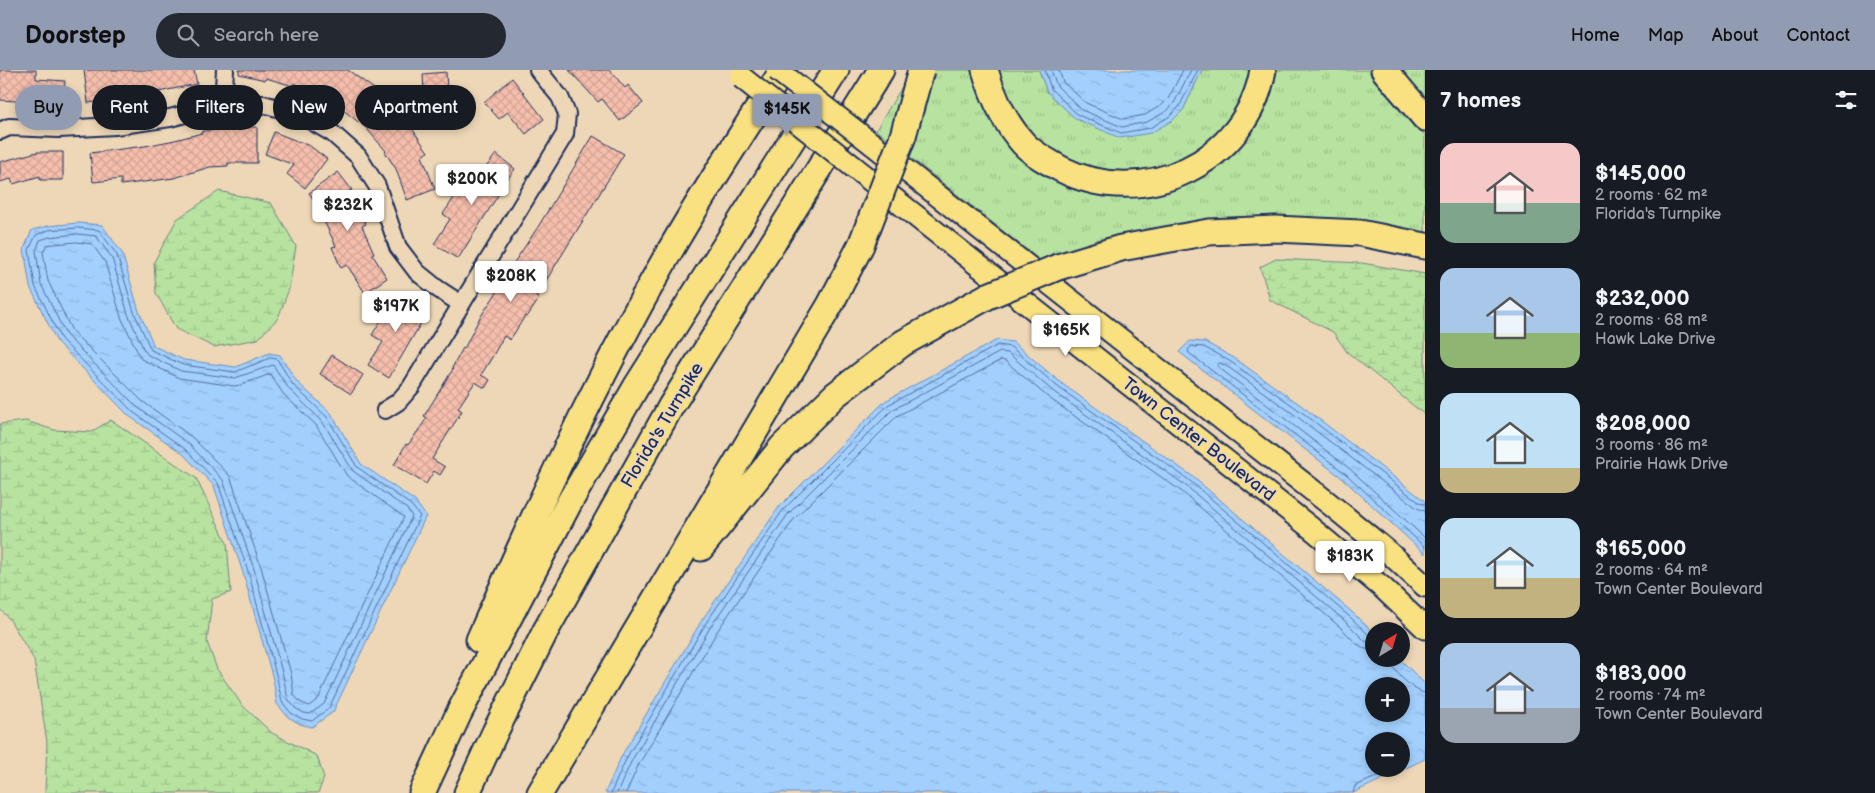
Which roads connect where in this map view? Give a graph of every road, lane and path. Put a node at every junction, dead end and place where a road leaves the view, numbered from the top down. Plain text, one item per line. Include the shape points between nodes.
1 (225, 70) edge
2 (538, 70) edge
3 (771, 70) edge
4 (777, 70) edge
5 (783, 70) edge
6 (836, 70) edge
7 (882, 70) edge
8 (921, 70) edge
9 (985, 70) edge
10 (1263, 70) edge
11 (1384, 70) edge
12 (737, 73) edge
13 (224, 85) edge
14 (263, 104) edge
15 (177, 116) edge
16 (1424, 116) edge
17 (0, 131) edge
18 (723, 163) junction
19 (1425, 246) edge
20 (461, 304) junction
21 (386, 410) dead end
22 (1425, 586) edge
23 (1425, 628) edge
24 (616, 666) junction
25 (415, 793) edge
26 (422, 793) edge
27 (467, 793) edge
28 (540, 793) edge

1 - 13 street
2 - 20 street via 560,97 567,114 565,134
3 - 18 highway
4 - 22 main road, Town Center Boulevard, bridge via 1331,505
5 - 18 highway
6 - 26 highway via 636,387 569,503 459,713
7 - 27 highway, Florida's Turnpike via 671,406 546,630
8 - 24 highway, bridge via 903,136 861,245 830,305
9 - 10 highway via 1007,123 1024,144 1048,163 1074,176 1102,183 1131,185 1159,181 1185,172 1225,144 1251,108
11 - 16 highway
12 - 23 main road, Town Center Boulevard, bridge via 1311,528
14 - 20 street via 299,114 332,132 358,156 377,186 398,247 417,272
15 - 17 street via 115,126 9,127
18 - 25 highway via 663,262 594,390 502,588
19 - 24 highway, bridge via 1360,233 1276,229 1209,232 1121,248 1058,267 988,296 903,343 835,395 782,447 665,592
20 - 21 street via 411,387
24 - 28 highway

